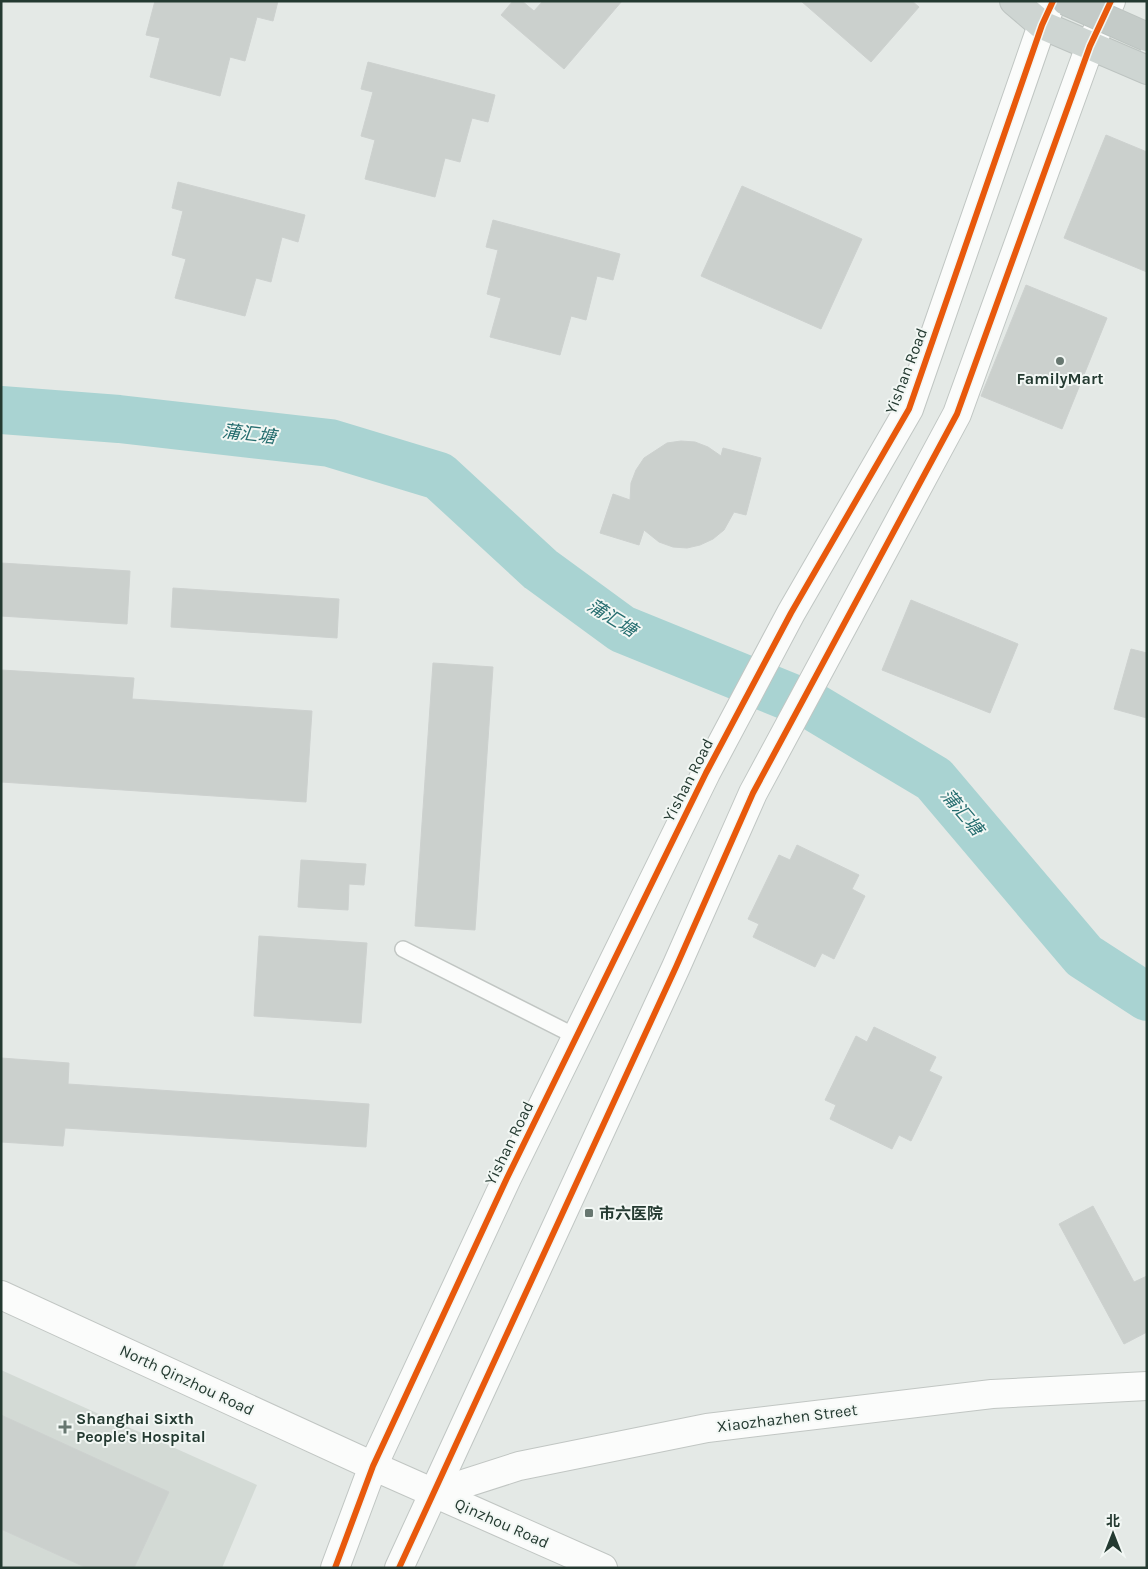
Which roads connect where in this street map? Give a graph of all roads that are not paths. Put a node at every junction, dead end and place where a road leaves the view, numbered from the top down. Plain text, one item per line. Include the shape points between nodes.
1 (1014, 1) edge
2 (1066, 1) edge
3 (1111, 1) edge
4 (1047, 13) edge
5 (1147, 37) edge
6 (1090, 46) junction
7 (1147, 70) edge
8 (403, 949) dead end
9 (577, 1037) junction
10 (1, 1294) edge
11 (1147, 1386) edge
12 (373, 1466) junction
13 (435, 1493) junction
14 (334, 1568) edge
15 (399, 1568) edge
16 (603, 1568) edge

1 - 4 main road
2 - 5 highway, bridge
3 - 6 main road
4 - 6 main road
4 - 9 main road, Yishan Road via 909,409 791,613 706,773
6 - 7 main road
6 - 13 main road via 958,414 753,793
8 - 9 lane
9 - 12 main road, Yishan Road via 507,1178
10 - 12 main road, North Qinzhou Road
11 - 13 main road, Xiaozhazhen Street via 992,1394 708,1428 520,1466
12 - 13 main road, Qinzhou Road
12 - 14 main road, Yishan Road
13 - 15 main road
13 - 16 main road, Qinzhou Road

